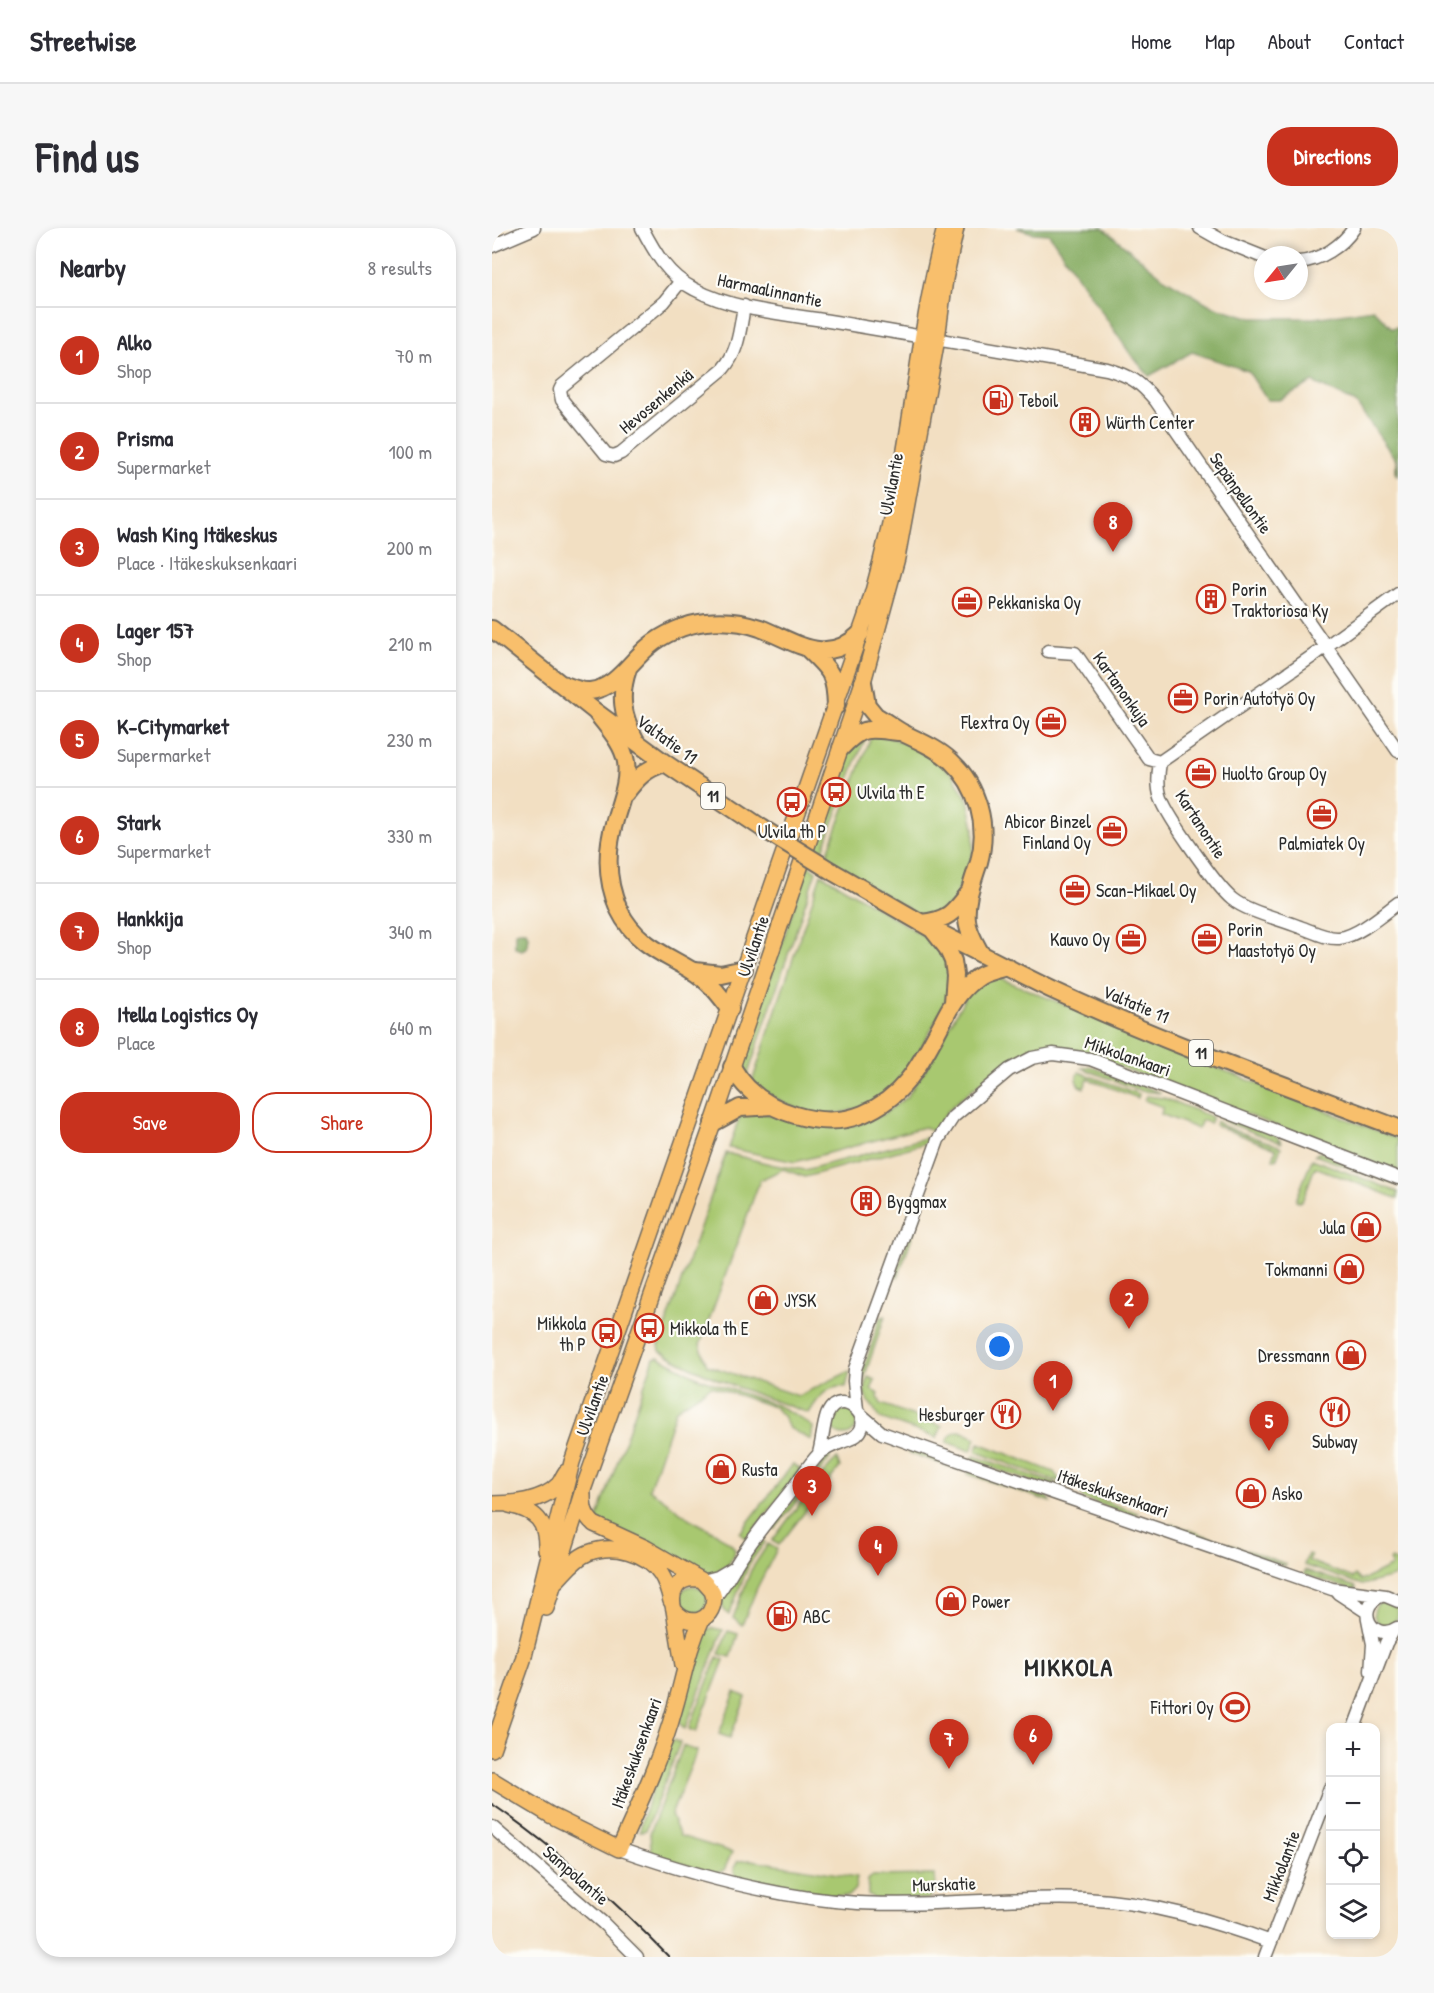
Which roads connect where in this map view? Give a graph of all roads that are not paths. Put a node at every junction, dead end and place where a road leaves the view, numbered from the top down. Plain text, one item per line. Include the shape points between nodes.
1 (534, 228) edge
2 (642, 228) edge
3 (945, 228) edge
4 (956, 228) edge
5 (1200, 228) edge
6 (1354, 228) edge
7 (492, 246) edge
8 (1254, 254) edge
9 (1308, 260) edge
10 (681, 281) junction
11 (744, 306) junction
12 (921, 337) junction
13 (937, 339) junction
14 (1398, 594) edge
15 (492, 629) edge
16 (861, 633) junction
17 (1326, 647) junction
18 (808, 649) junction
19 (1048, 651) dead end
20 (628, 669) junction
21 (863, 682) junction
22 (559, 683) junction
23 (836, 706) junction
24 (596, 712) junction
25 (902, 732) junction
26 (636, 742) junction
27 (841, 748) junction
28 (1398, 751) edge
29 (1160, 762) junction
30 (665, 763) junction
31 (623, 797) junction
32 (970, 891) junction
33 (1398, 903) edge
34 (927, 926) junction
35 (981, 954) junction
36 (1008, 967) junction
37 (744, 969) junction
38 (692, 970) junction
39 (953, 1002) junction
40 (730, 1009) junction
41 (732, 1067) junction
42 (773, 1106) junction
43 (713, 1123) junction
44 (1398, 1128) edge
45 (1398, 1178) edge
46 (854, 1381) junction
47 (839, 1404) junction
48 (859, 1412) junction
49 (826, 1426) junction
50 (882, 1433) junction
51 (852, 1438) junction
52 (819, 1454) junction
53 (572, 1462) junction
54 (583, 1490) junction
55 (498, 1504) edge
56 (735, 1567) junction
57 (549, 1578) junction
58 (700, 1580) junction
59 (1398, 1587) edge
60 (1332, 1590) junction
61 (1383, 1596) junction
62 (714, 1598) junction
63 (1398, 1601) edge
64 (672, 1605) junction
65 (1367, 1616) junction
66 (702, 1619) junction
67 (1395, 1629) edge
68 (683, 1668) junction
69 (1370, 1687) junction
70 (1356, 1723) edge
71 (492, 1749) edge
72 (492, 1780) edge
73 (1326, 1798) edge
74 (492, 1827) edge
75 (619, 1849) junction
76 (1271, 1942) junction
77 (633, 1956) edge
78 (1265, 1957) edge

1 - 7 street
2 - 10 street, Harmaalinnantie via 662,263
3 - 12 main road, Ulvilantie
4 - 13 main road, Ulvilantie
5 - 8 street
6 - 9 street via 1335,249
10 - 11 street, Harmaalinnantie via 708,296
10 - 11 street, Hevosenkenkä via 664,302 560,390 562,400 606,454 621,453 723,369 736,347
11 - 12 street, Harmaalinnantie
12 - 13 street, Sepänpellontie
12 - 16 main road, Ulvilantie via 885,554
13 - 17 street, Sepänpellontie via 1107,369 1142,384
13 - 21 main road, Ulvilantie via 897,558
14 - 17 street
15 - 22 highway, Valtatie 11 / 11
16 - 18 highway via 833,651
16 - 23 main road, Ulvilantie
17 - 28 street, Sepänpellontie
17 - 29 street
18 - 20 highway via 747,624 703,622 659,639
18 - 23 highway via 832,676
19 - 29 street, Kartanonkuja via 1075,653 1149,759
20 - 22 highway via 609,684 591,690
20 - 26 highway via 622,701
21 - 25 highway via 867,705 876,716
21 - 27 main road, Ulvilantie
22 - 24 highway, Valtatie 11 / 11
23 - 37 main road, Ulvilantie
24 - 26 highway, Valtatie 11 / 11
24 - 31 highway via 623,752
25 - 27 highway via 861,731
25 - 32 highway via 950,759 973,791 983,835
26 - 30 highway, Valtatie 11 / 11
27 - 41 main road, Ulvilantie
29 - 33 street, Kartanontie via 1161,798 1233,900 1338,938
30 - 31 highway via 644,771
30 - 34 highway, Valtatie 11 / 11, bridge via 832,872
31 - 38 highway via 609,840 608,860 620,911 642,941
32 - 34 highway via 947,917
32 - 35 highway via 967,921
34 - 35 highway, Valtatie 11 / 11
34 - 39 highway via 953,961
35 - 36 highway, Valtatie 11 / 11
36 - 39 highway via 975,978
36 - 44 highway, Valtatie 11 / 11 via 1068,997 1215,1059
37 - 38 highway via 721,974
37 - 40 main road, Ulvilantie
38 - 40 highway via 715,989
39 - 42 highway via 911,1078 883,1103 859,1115 833,1121 805,1118
40 - 53 main road, Ulvilantie
41 - 42 highway via 746,1088
41 - 43 main road, Ulvilantie
42 - 43 highway via 740,1108
43 - 54 main road, Ulvilantie
45 - 46 street, Mikkolankaari via 1090,1059 1053,1054 1032,1058 1009,1070 953,1116 938,1140 855,1369
46 - 47 street, Mikkolankaari
46 - 48 street, Mikkolankaari
47 - 48 street
47 - 49 street via 826,1415
48 - 50 street, Itäkeskuksenkaari
48 - 51 street via 860,1430
49 - 51 street via 834,1438
49 - 52 street, Itäkeskuksenkaari
50 - 51 street, Itäkeskuksenkaari
50 - 60 street, Itäkeskuksenkaari
51 - 52 street, Itäkeskuksenkaari
52 - 56 street, Itäkeskuksenkaari
53 - 55 main road via 559,1484 549,1492
53 - 57 main road, Ulvilantie
54 - 57 main road, Ulvilantie
54 - 58 main road via 583,1507 594,1524 646,1548
55 - 57 main road via 526,1510 538,1518 547,1537
56 - 58 street, Itäkeskuksenkaari via 718,1577
56 - 62 street, Itäkeskuksenkaari via 728,1583
57 - 64 main road, Itäkeskuksenkaari via 588,1553 611,1549 638,1556 656,1568
57 - 71 main road, Ulvilantie via 537,1637 524,1660
58 - 62 main road via 708,1585
58 - 64 main road via 679,1583 674,1588
59 - 61 street
60 - 61 street, Itäkeskuksenkaari
60 - 65 street, Itäkeskuksenkaari
61 - 63 street, Itäkeskuksenkaari
61 - 65 street via 1371,1602
62 - 66 main road via 712,1608
64 - 66 main road via 686,1620
64 - 68 main road, Itäkeskuksenkaari
65 - 67 street, Itäkeskuksenkaari via 1370,1625 1381,1632
65 - 69 street via 1373,1644
66 - 68 main road, Itäkeskuksenkaari
67 - 69 street
68 - 75 main road, Itäkeskuksenkaari via 671,1719
69 - 70 street
72 - 75 main road
73 - 76 street, Mikkolantie
74 - 77 street, Sampolantie via 603,1923
75 - 76 street, Murskatie via 724,1881 794,1895 859,1903 941,1904 1022,1898 1128,1903 1200,1918
76 - 78 street, Mikkolantie

